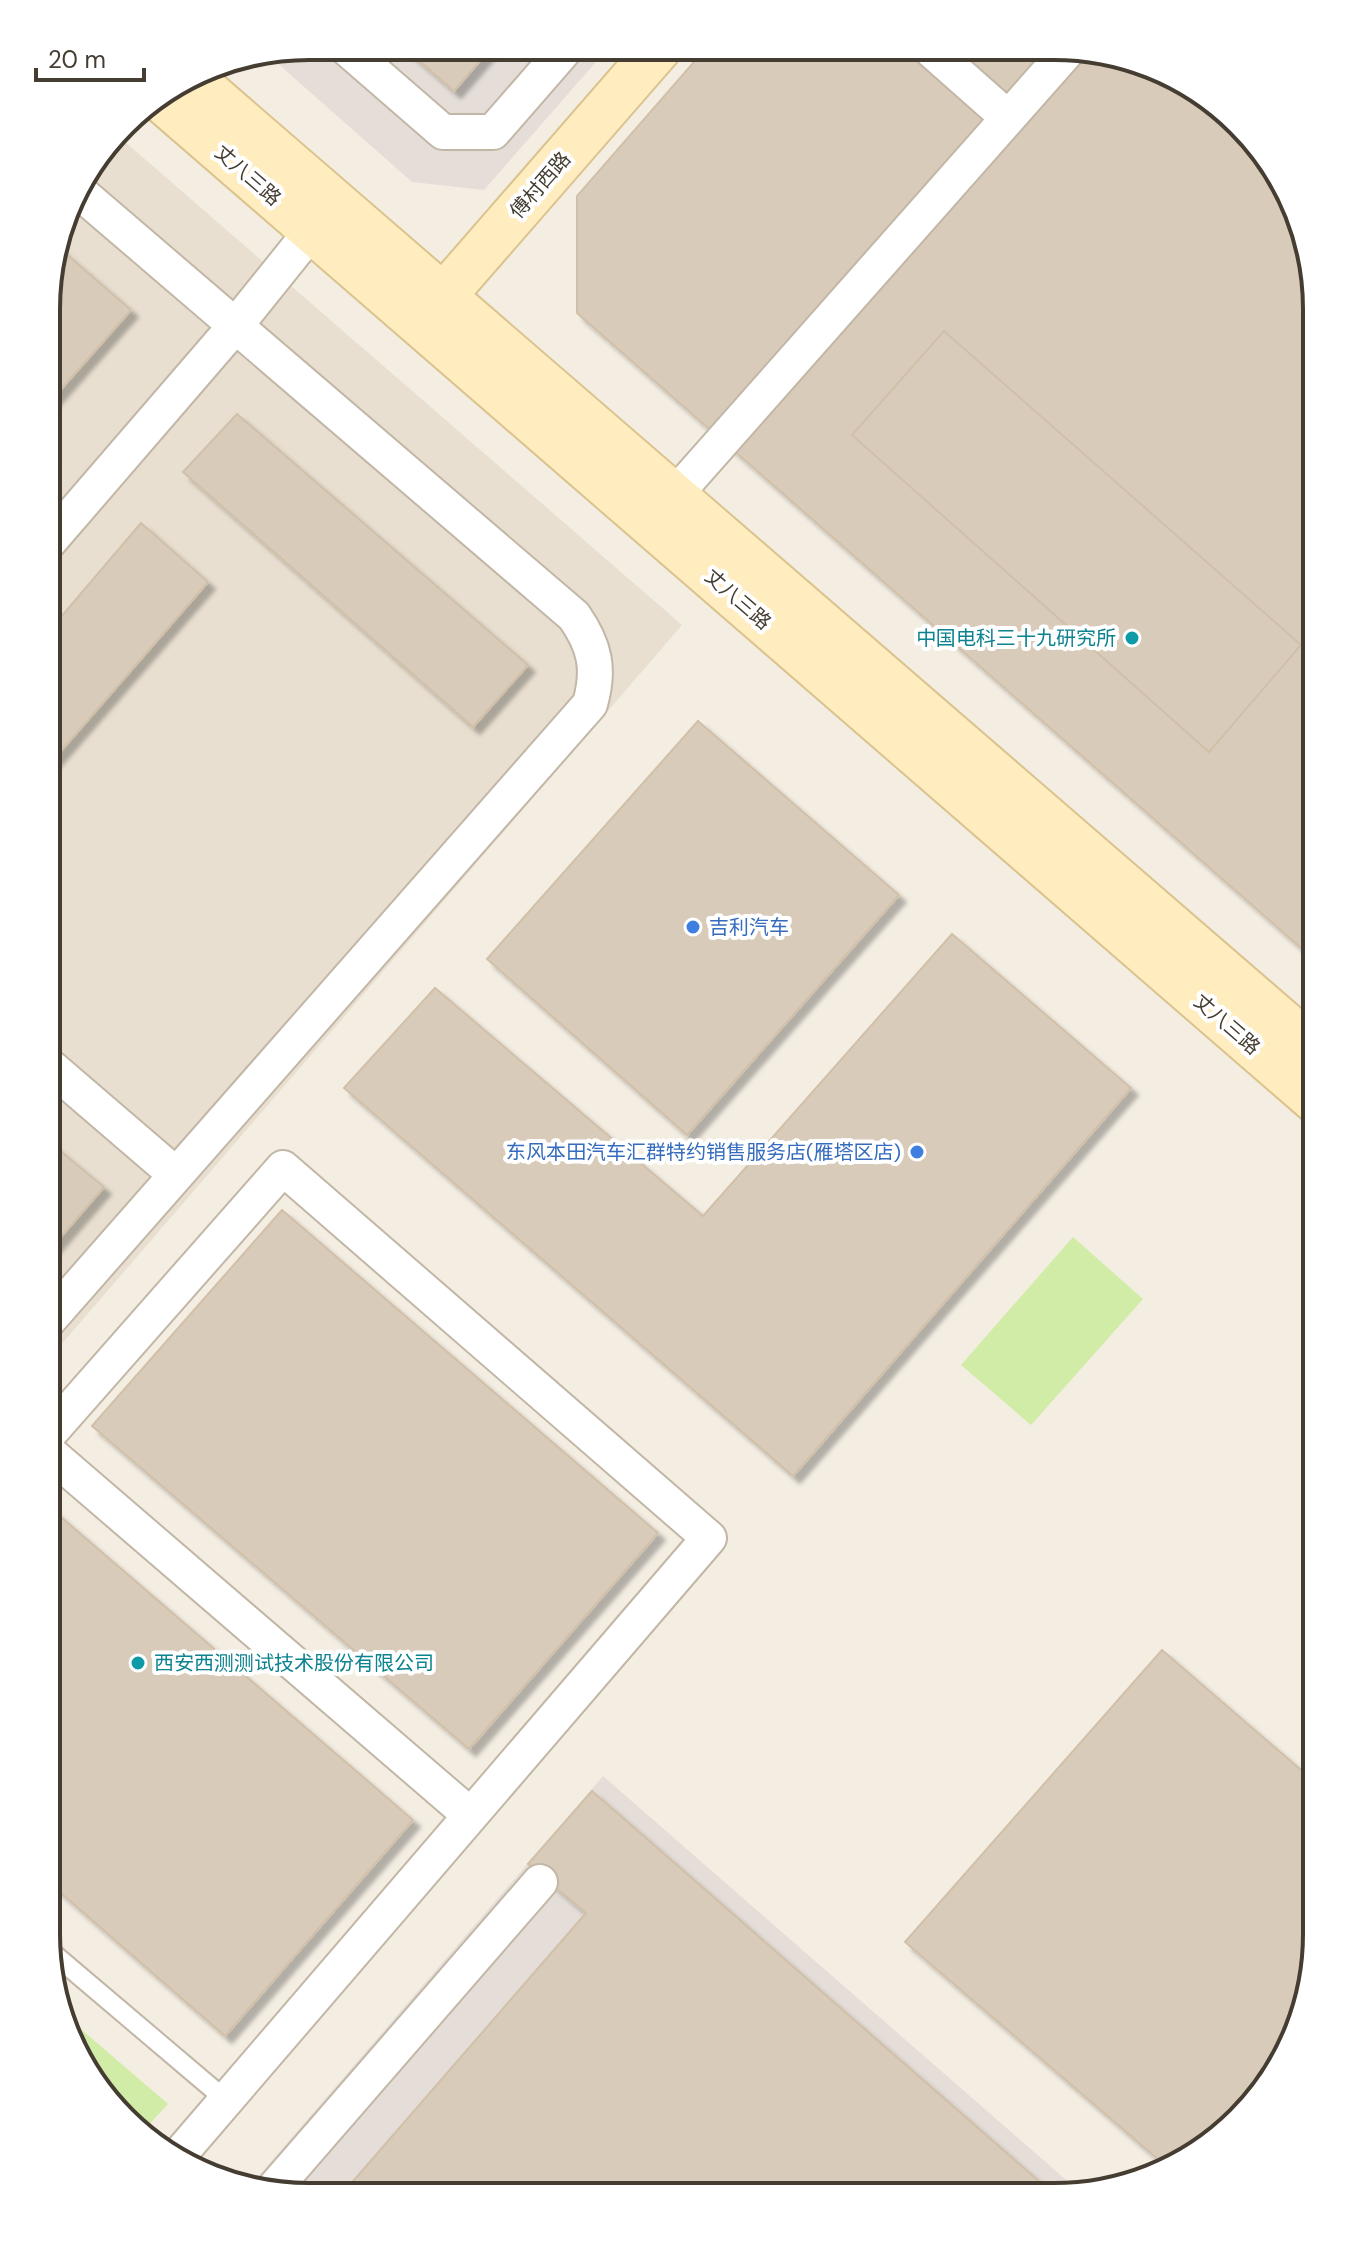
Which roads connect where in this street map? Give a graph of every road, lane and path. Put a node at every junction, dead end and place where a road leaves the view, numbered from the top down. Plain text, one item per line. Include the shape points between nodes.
1 (943, 60) edge
2 (1059, 60) edge
3 (361, 61) edge
4 (555, 61) edge
5 (648, 61) edge
6 (199, 86) edge
7 (168, 104) edge
8 (1007, 117) junction
9 (86, 198) edge
10 (323, 216) junction
11 (431, 310) junction
12 (236, 325) junction
13 (662, 510) junction
14 (60, 529) edge
15 (1303, 1040) edge
16 (60, 1075) edge
17 (1303, 1089) edge
18 (175, 1174) junction
19 (60, 1307) edge
20 (60, 1421) edge
21 (60, 1462) edge
22 (470, 1815) junction
23 (540, 1882) dead end
24 (62, 1961) edge
25 (227, 2101) junction
26 (184, 2150) edge
27 (280, 2181) edge

1 - 8 street
2 - 8 street
3 - 4 street via 443,132 493,132
5 - 11 street, 傅村西路
6 - 10 street, 丈八三路
7 - 10 street, 丈八三路
8 - 13 street
9 - 12 street
10 - 11 street, 丈八三路
10 - 12 street
11 - 13 street, 丈八三路
12 - 14 street
12 - 18 street via 574,616 589,637 597,663 590,704
13 - 15 street, 丈八三路
13 - 17 street, 丈八三路
16 - 18 street
18 - 19 street
20 - 22 street via 283,1168 709,1538
21 - 22 street
22 - 25 street
23 - 27 street
24 - 25 lane
25 - 26 street

